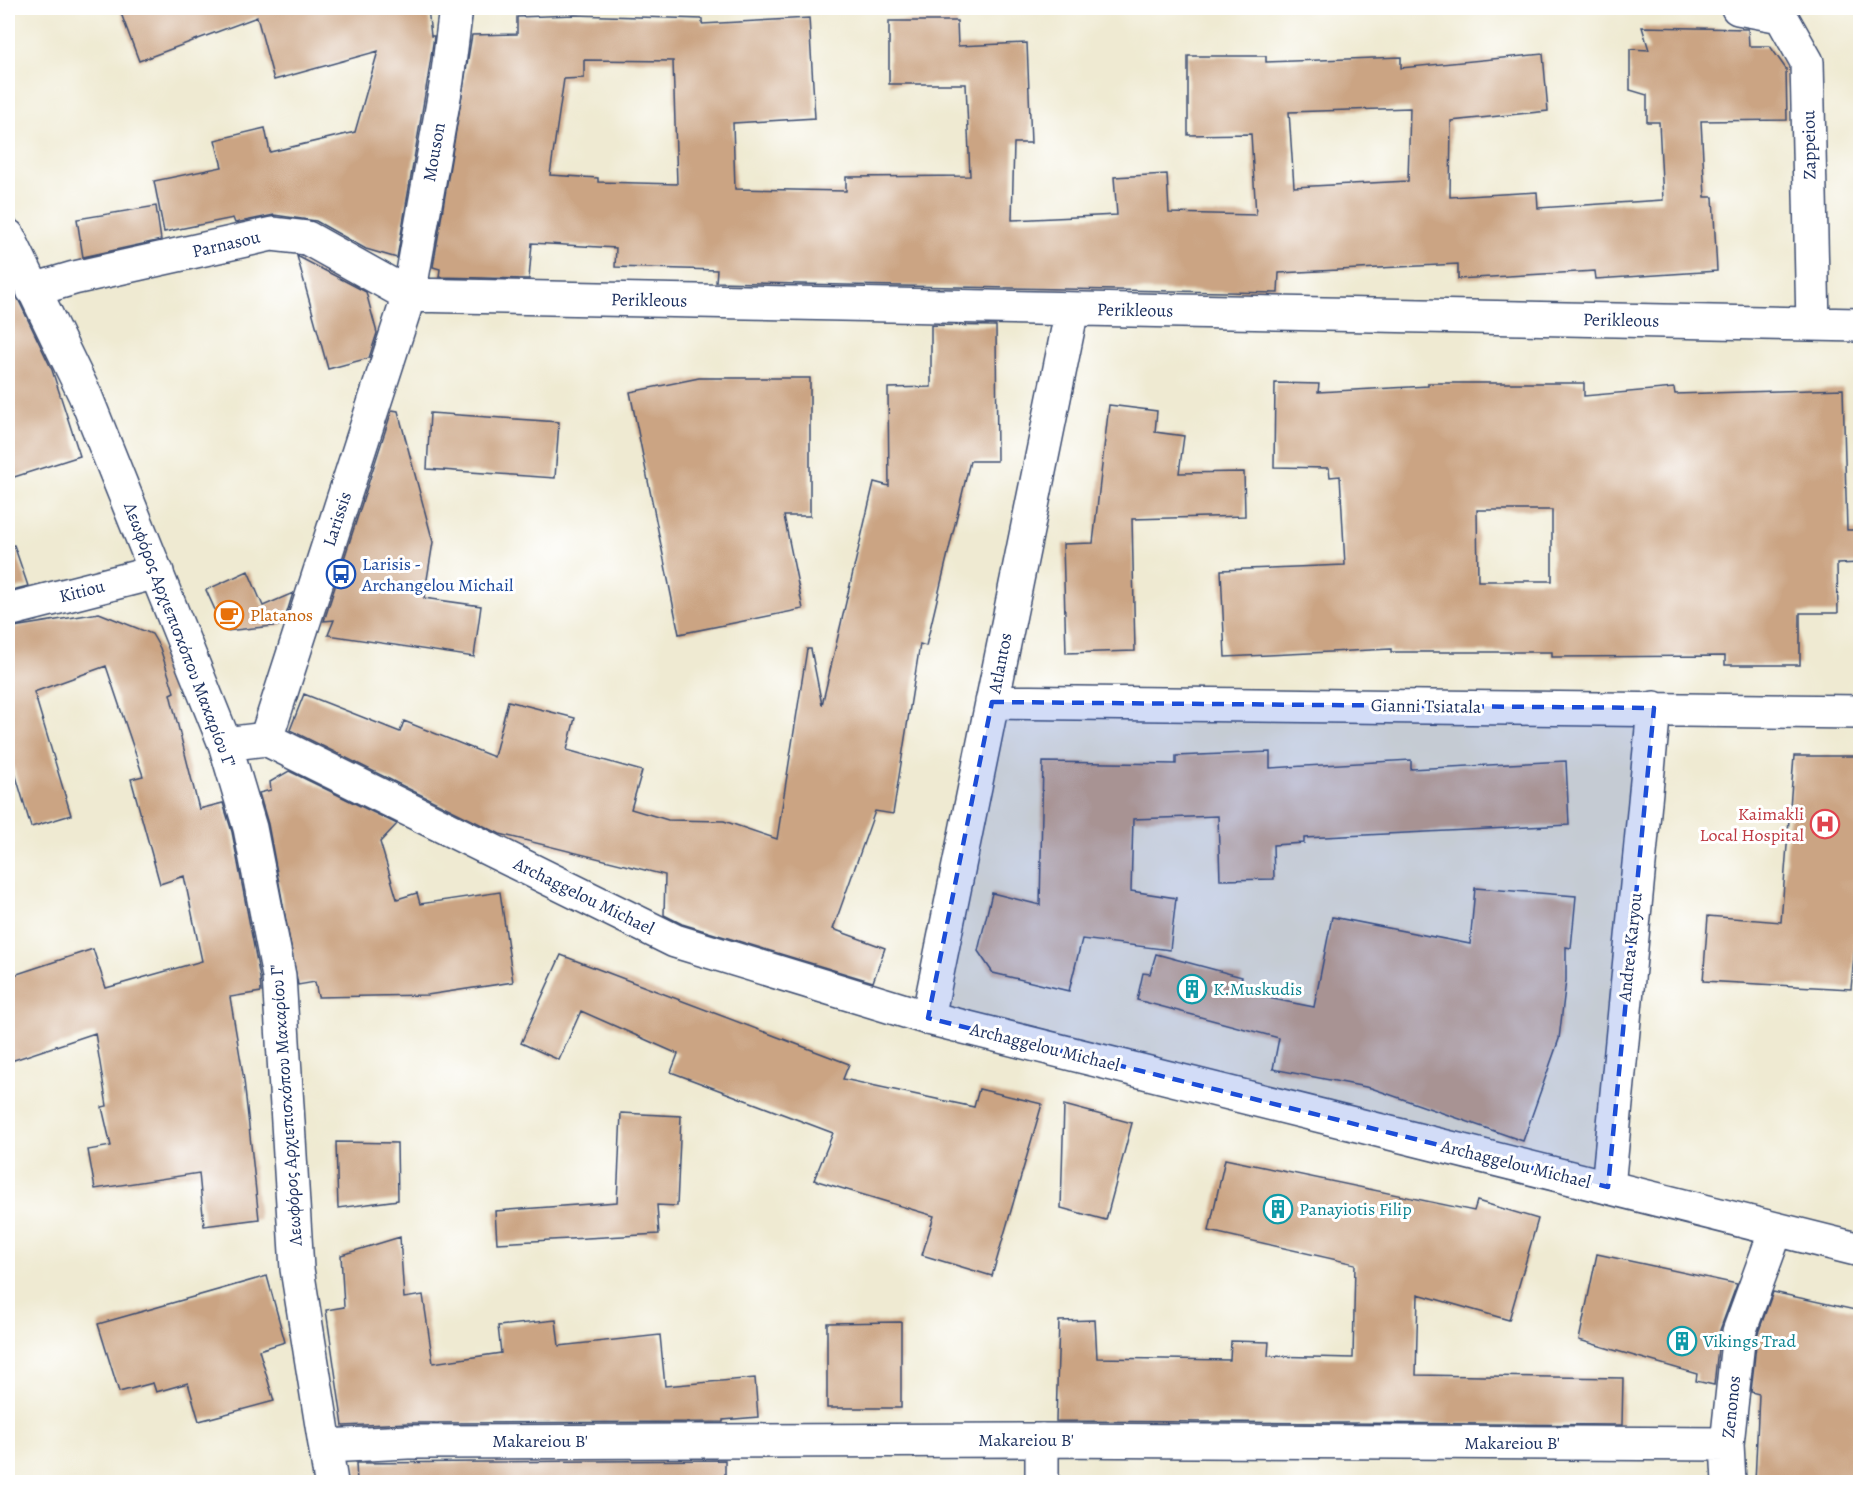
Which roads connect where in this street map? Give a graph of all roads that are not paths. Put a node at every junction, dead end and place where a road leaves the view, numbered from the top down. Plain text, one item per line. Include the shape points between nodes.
1 (456, 8) edge
2 (1738, 8) edge
3 (8, 236) edge
4 (33, 290) junction
5 (409, 295) junction
6 (1072, 309) junction
7 (1813, 324) junction
8 (1860, 325) edge
9 (157, 572) junction
10 (8, 610) edge
11 (992, 702) junction
12 (1654, 708) junction
13 (1860, 712) edge
14 (266, 739) junction
15 (225, 744) junction
16 (928, 1018) junction
17 (1608, 1187) junction
18 (1776, 1230) junction
19 (1860, 1250) edge
20 (1042, 1440) junction
21 (1727, 1444) junction
22 (326, 1446) junction
23 (331, 1482) edge
24 (1042, 1482) edge
25 (1729, 1482) edge

1 - 5 street, Mouson
2 - 7 street, Zappeiou via 1781,16 1807,62
3 - 4 street, Λεωφόρος Αρχιεπισκόπου Μακαρίου Γ'
4 - 5 street, Parnasou via 272,234 307,238
4 - 9 street, Λεωφόρος Αρχιεπισκόπου Μακαρίου Γ' via 85,395
5 - 6 street, Perikleous
5 - 14 street, Larissis
6 - 7 street, Perikleous
6 - 11 street, Atlantos
7 - 8 street, Perikleous
9 - 10 street, Kitiou
9 - 15 street, Λεωφόρος Αρχιεπισκόπου Μακαρίου Γ'
11 - 12 street, Gianni Tsiatala
11 - 16 street, Atlantos
12 - 13 street, Gianni Tsiatala
12 - 17 street, Andrea Karyou
14 - 15 street
14 - 16 street, Archaggelou Michael via 675,941
15 - 22 street, Λεωφόρος Αρχιεπισκόπου Μακαρίου Γ' via 250,828 279,976 297,1269
16 - 17 street, Archaggelou Michael
17 - 18 street, Archaggelou Michael
18 - 19 street, Archaggelou Michael
18 - 21 street, Zenonos via 1739,1332
20 - 21 street, Makareiou B'
20 - 22 street, Makareiou B' via 408,1442
20 - 24 street
21 - 25 street, Zenonos
22 - 23 street, Λεωφόρος Αρχιεπισκόπου Μακαρίου Γ'

